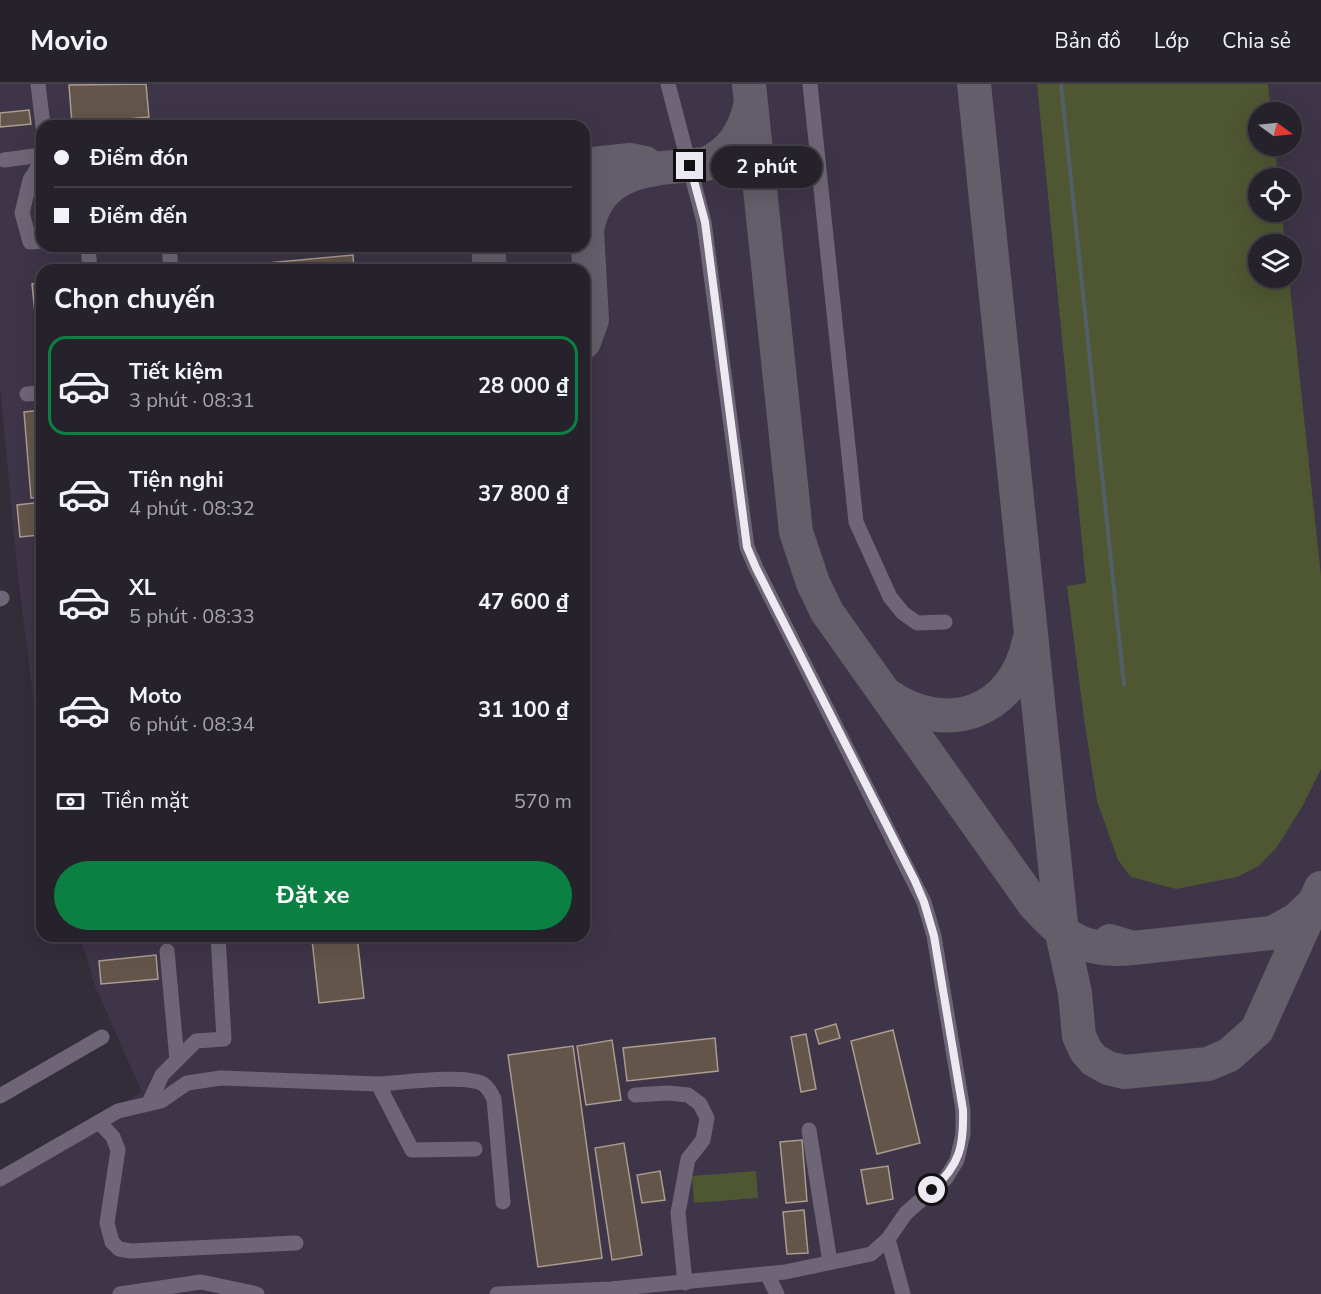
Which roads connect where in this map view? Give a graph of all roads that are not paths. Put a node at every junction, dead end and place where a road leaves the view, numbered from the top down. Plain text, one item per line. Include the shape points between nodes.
1 (38, 84) edge
2 (668, 84) edge
3 (810, 84) edge
4 (41, 120) edge
5 (36, 156) edge
6 (4, 160) dead end
7 (36, 170) edge
8 (36, 242) edge
9 (945, 622) dead end
10 (218, 942) edge
11 (167, 951) dead end
12 (102, 1037) dead end
13 (177, 1060) junction
14 (378, 1084) junction
15 (635, 1095) dead end
16 (0, 1096) edge
17 (149, 1103) junction
18 (99, 1122) junction
19 (809, 1130) dead end
20 (475, 1149) dead end
21 (0, 1179) edge
22 (503, 1202) dead end
23 (888, 1239) junction
24 (296, 1243) dead end
25 (830, 1262) junction
26 (767, 1274) junction
27 (685, 1283) junction
28 (218, 1290) edge
29 (613, 1292) edge
30 (561, 1293) edge
31 (120, 1294) edge
32 (258, 1294) edge
33 (497, 1294) edge
34 (777, 1294) edge
35 (903, 1294) edge

1 - 4 lane
2 - 23 lane via 705,222 747,547 915,881 934,936 963,1110 962,1147 946,1178 906,1213
3 - 9 lane via 856,522 891,597 903,613 917,623
5 - 6 lane
7 - 8 lane via 22,213 30,242
10 - 13 lane via 224,1039 196,1041
11 - 13 lane
12 - 16 lane
13 - 17 lane via 162,1075
14 - 17 lane via 221,1078 187,1083 169,1097
14 - 20 lane via 412,1150
14 - 22 lane via 460,1080 486,1086 494,1099
15 - 27 lane via 688,1095 700,1104 707,1118 703,1140 688,1159 678,1214
17 - 18 lane via 117,1111
18 - 21 lane
18 - 24 lane via 113,1137 117,1150 107,1223 112,1242 119,1249
19 - 25 lane
23 - 25 lane via 871,1254
23 - 35 lane
25 - 26 lane
26 - 27 lane
26 - 34 lane
27 - 29 lane
28 - 31 lane via 201,1282
28 - 32 lane
29 - 30 lane
30 - 33 lane

